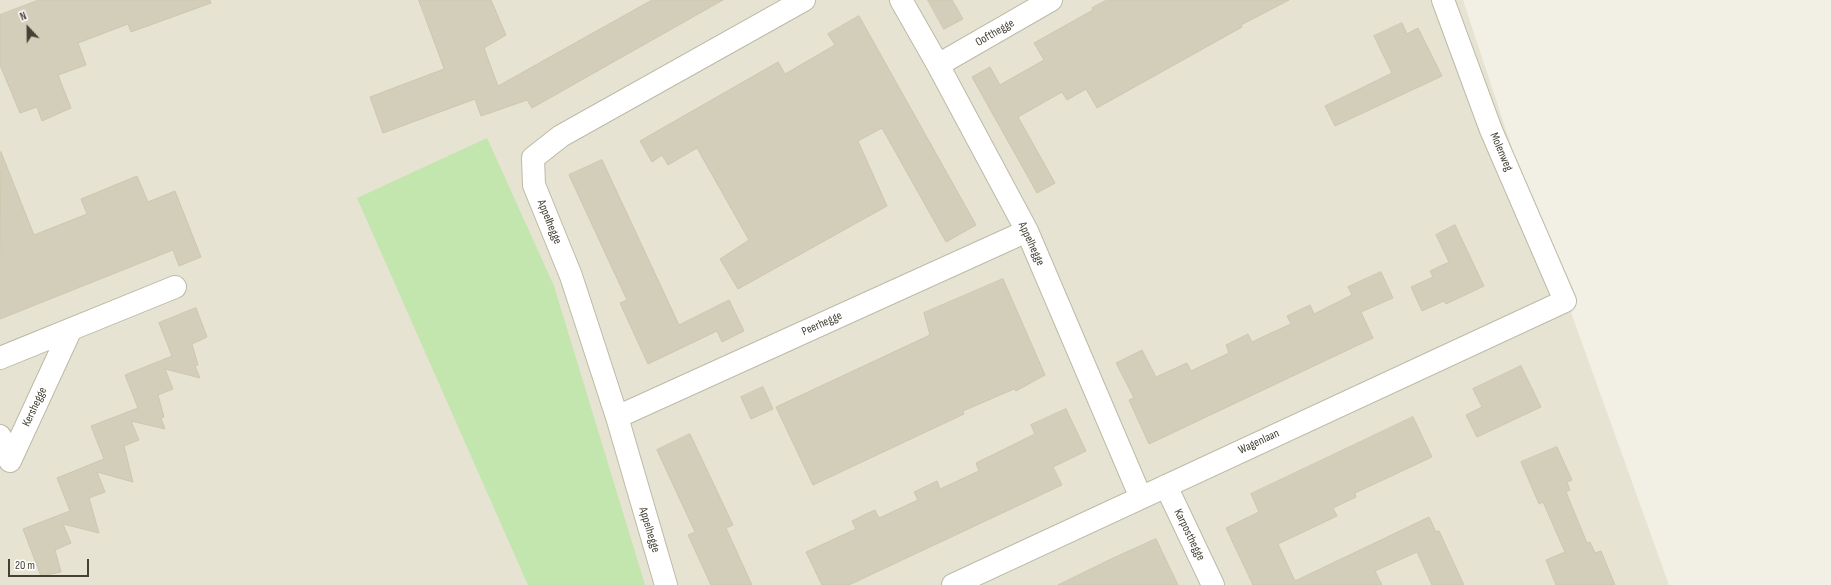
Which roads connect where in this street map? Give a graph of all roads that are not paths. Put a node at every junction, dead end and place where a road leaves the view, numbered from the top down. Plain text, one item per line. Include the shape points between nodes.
1 (804, 0) edge
2 (901, 0) edge
3 (1051, 0) edge
4 (1444, 0) edge
5 (938, 65) junction
6 (1027, 231) junction
7 (175, 287) dead end
8 (1565, 301) joint
9 (71, 329) junction
10 (0, 358) edge
11 (617, 418) junction
12 (0, 436) edge
13 (1166, 486) junction
14 (1141, 498) junction
15 (666, 585) edge
16 (953, 585) edge
17 (1213, 585) edge

1 - 11 street, Appelhegge via 583,124 547,145 533,158 534,185 571,276
2 - 5 street, Appelhegge
3 - 5 street, Oofthegge
4 - 8 street, Molenweg via 1491,130
5 - 6 street, Appelhegge
6 - 11 street, Peerhegge
6 - 14 street, Appelhegge
7 - 9 street
8 - 13 street, Wagenlaan
9 - 10 street
9 - 12 street, Kershegge via 10,461
11 - 15 street, Appelhegge
13 - 14 street, Wagenlaan
13 - 17 street, Karposthegge
14 - 16 street, Wagenlaan

